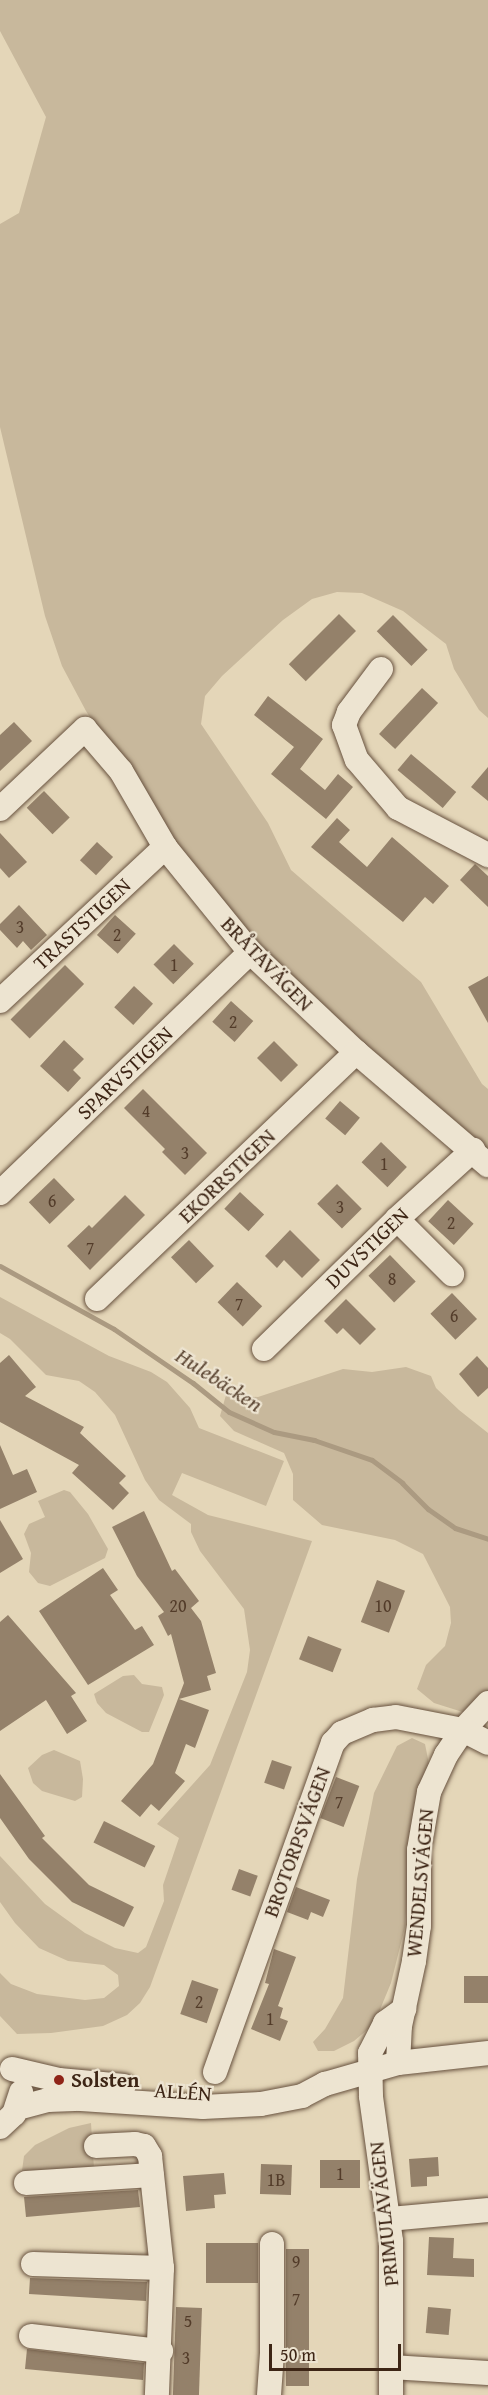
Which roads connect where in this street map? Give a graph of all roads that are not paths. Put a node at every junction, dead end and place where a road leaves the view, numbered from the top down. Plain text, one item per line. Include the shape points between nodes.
1 (381, 669) dead end
2 (0, 809) edge
3 (165, 848) junction
4 (488, 855) edge
5 (250, 952) junction
6 (0, 1001) edge
7 (357, 1052) junction
8 (481, 1157) edge
9 (0, 1193) edge
10 (397, 1219) junction
11 (452, 1274) dead end
12 (97, 1299) dead end
13 (264, 1349) dead end
14 (488, 1703) edge
15 (463, 1730) junction
16 (488, 1743) edge
17 (404, 2009) junction
18 (488, 2053) edge
19 (398, 2063) junction
20 (6, 2064) edge
21 (370, 2070) junction
22 (215, 2072) dead end
23 (320, 2086) junction
24 (18, 2108) junction
25 (0, 2127) edge
26 (96, 2146) dead end
27 (152, 2175) junction
28 (26, 2183) dead end
29 (488, 2210) edge
30 (388, 2219) junction
31 (272, 2244) dead end
32 (33, 2264) dead end
33 (162, 2268) junction
34 (31, 2337) dead end
35 (161, 2350) junction
36 (391, 2367) junction
37 (488, 2373) edge
38 (157, 2395) edge
39 (269, 2395) edge
40 (391, 2395) edge

1 - 4 street via 344,725 357,760 398,808
2 - 3 street, BRÅTAVÄGEN via 85,729 121,771
3 - 5 street, BRÅTAVÄGEN
3 - 6 street, TRASTSTIGEN
5 - 7 street, BRÅTAVÄGEN
5 - 9 street, SPARVSTIGEN
7 - 8 street, BRÅTAVÄGEN
7 - 12 street, EKORRSTIGEN
8 - 10 street, DUVSTIGEN
10 - 11 street
10 - 13 street, DUVSTIGEN
14 - 15 street, WENDELSVÄGEN
15 - 16 street, BROTORPSVÄGEN
15 - 17 street, WENDELSVÄGEN via 435,1775 423,1817 419,1926
15 - 22 street, BROTORPSVÄGEN via 396,1717 373,1720 342,1733 333,1743
17 - 19 street, WENDELSVÄGEN
17 - 21 street via 390,2018 379,2033 370,2053
18 - 19 street, ALLÉN
19 - 21 street, ALLÉN
20 - 23 street, ALLÉN via 59,2080 213,2095 296,2085
20 - 24 street via 21,2092
21 - 23 street, ALLÉN
21 - 30 street, PRIMULAVÄGEN
23 - 24 street, ALLÉN via 288,2099 235,2107 48,2100
24 - 25 street
26 - 27 street via 144,2146 150,2156
27 - 28 street
27 - 33 street
29 - 30 street
30 - 36 street, PRIMULAVÄGEN
31 - 39 street
32 - 33 street
33 - 35 street
34 - 35 street
35 - 38 street
36 - 37 street
36 - 40 street, PRIMULAVÄGEN

